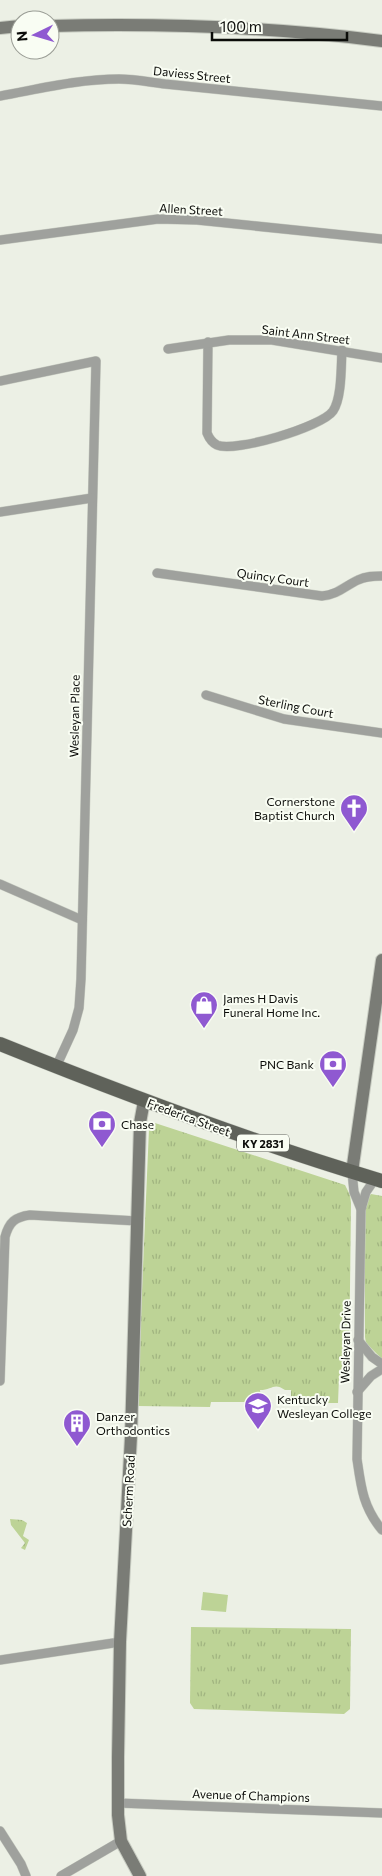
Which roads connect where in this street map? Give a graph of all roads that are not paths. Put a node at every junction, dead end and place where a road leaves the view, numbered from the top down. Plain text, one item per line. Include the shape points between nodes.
1 (60, 26) edge
2 (382, 41) edge
3 (0, 96) edge
4 (382, 106) edge
5 (382, 239) edge
6 (0, 240) edge
7 (208, 342) junction
8 (168, 349) dead end
9 (342, 350) junction
10 (382, 358) edge
11 (0, 381) edge
12 (92, 498) junction
13 (0, 512) edge
14 (157, 573) dead end
15 (382, 576) edge
16 (206, 695) dead end
17 (382, 733) edge
18 (0, 884) edge
19 (82, 920) junction
20 (382, 960) edge
21 (0, 1044) edge
22 (56, 1066) junction
23 (144, 1101) junction
24 (352, 1172) junction
25 (379, 1180) edge
26 (361, 1209) junction
27 (136, 1220) junction
28 (358, 1340) junction
29 (382, 1364) edge
30 (382, 1370) edge
31 (0, 1381) edge
32 (357, 1392) junction
33 (382, 1530) edge
34 (120, 1642) junction
35 (0, 1660) edge
36 (118, 1803) junction
37 (382, 1813) edge
38 (0, 1831) edge
39 (121, 1841) junction
40 (26, 1876) edge
41 (61, 1876) edge
42 (140, 1876) edge

1 - 2 street via 233,28
3 - 4 street, Daviess Street via 79,83 134,79
5 - 6 street, Allen Street via 158,219
7 - 8 street, Saint Ann Street
7 - 9 street, Saint Ann Street via 272,340
7 - 9 street via 207,433 217,445 225,447 271,439 327,417 337,402
9 - 10 street, Saint Ann Street
11 - 12 street, Wesleyan Place via 96,361
12 - 13 street
12 - 19 street, Wesleyan Place
14 - 15 street, Quincy Court via 322,596 341,591 358,580
16 - 17 street, Sterling Court via 284,719
18 - 19 street
19 - 22 street, Wesleyan Place via 79,1008
20 - 24 street
21 - 22 main road, Frederica Street / KY 2831
22 - 23 main road, Frederica Street / KY 2831
23 - 24 main road, Frederica Street / KY 2831
23 - 27 street, Scherm Road via 140,1123
24 - 25 main road, Frederica Street / KY 2831
24 - 26 street, Wesleyan Drive via 354,1192
25 - 26 street, Wesleyan Drive via 366,1192
26 - 28 street, Wesleyan Drive
27 - 31 street via 30,1215 12,1220 6,1237
27 - 34 street, Scherm Road via 131,1436
28 - 29 street
28 - 32 street, Wesleyan Drive
30 - 32 street via 371,1376
32 - 33 street, Wesleyan Drive via 357,1459 362,1492 371,1515
34 - 35 street
34 - 36 street, Scherm Road
36 - 37 street, Avenue of Champions
36 - 39 street, Scherm Road
38 - 40 street
39 - 41 street
39 - 42 street, Scherm Road

